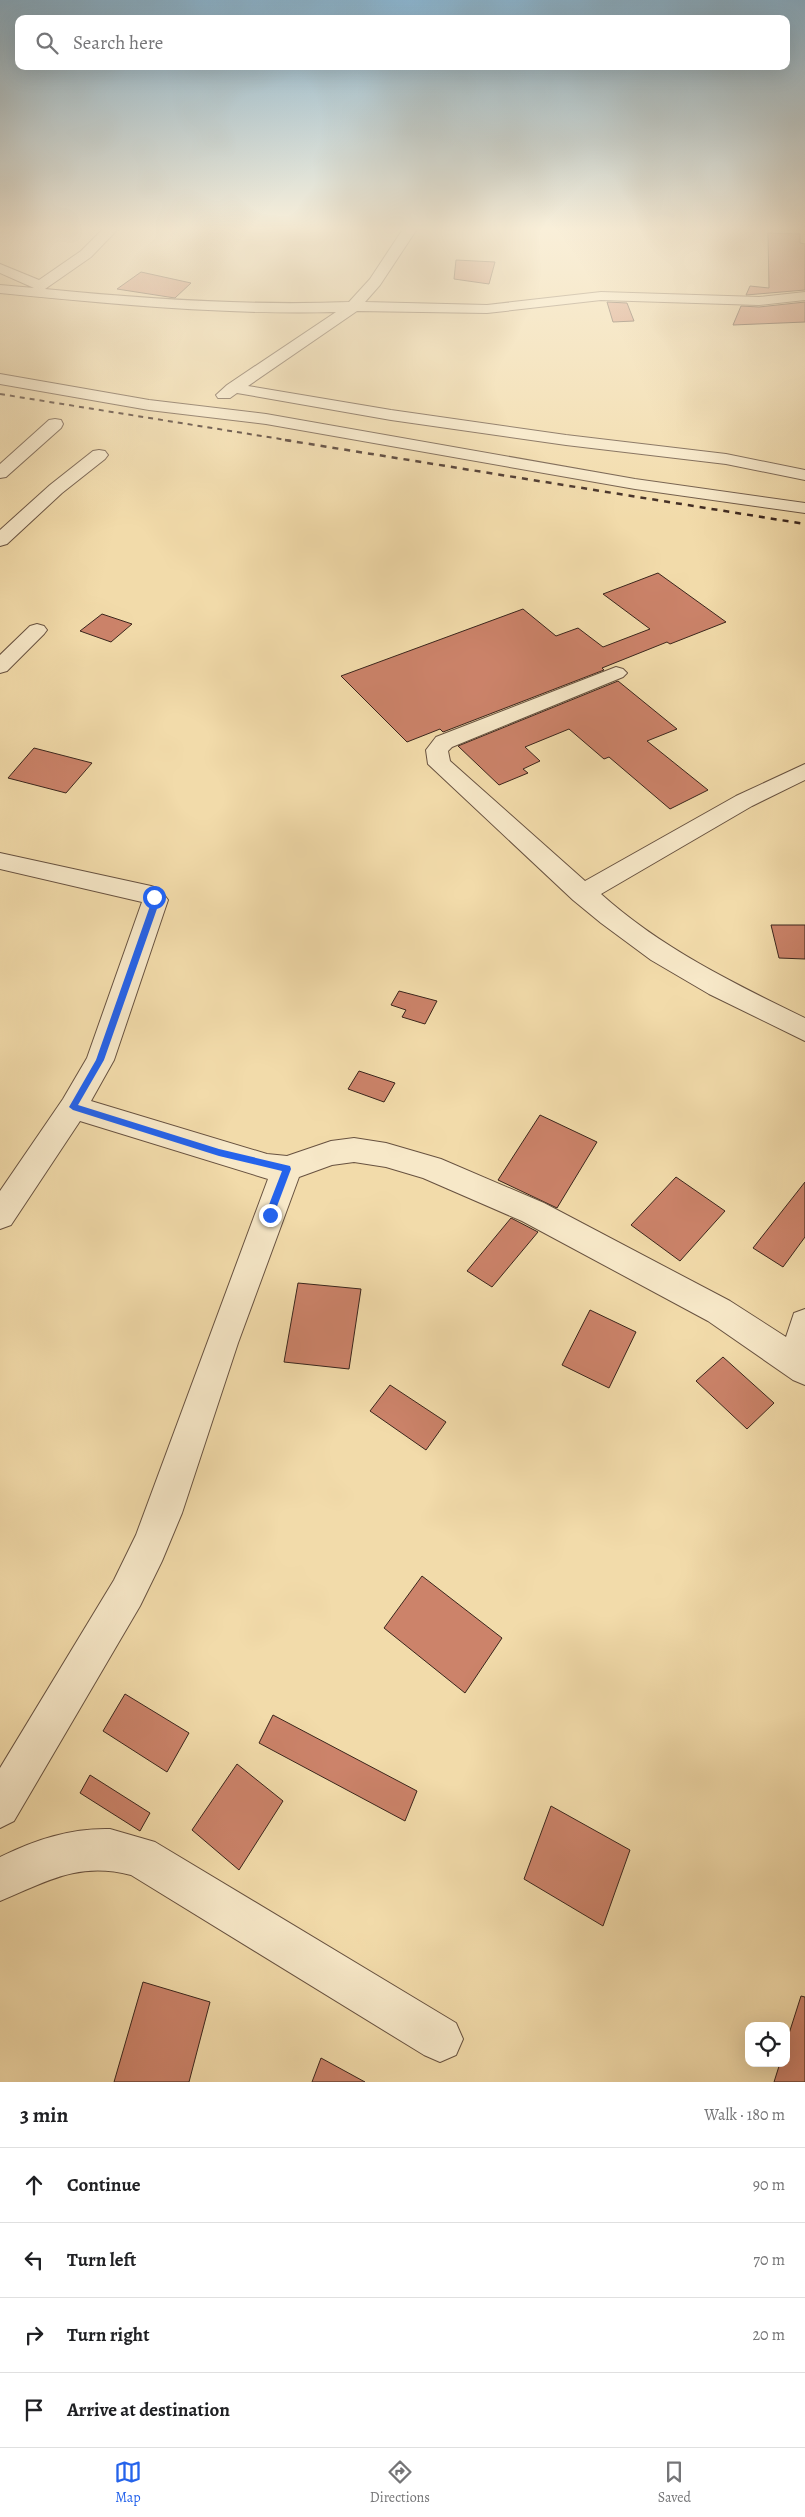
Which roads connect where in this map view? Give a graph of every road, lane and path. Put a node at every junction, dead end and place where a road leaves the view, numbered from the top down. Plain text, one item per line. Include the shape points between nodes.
1 (324, 326) edge
2 (0, 379) edge
3 (59, 388) junction
4 (234, 388) junction
5 (150, 389) dead end
6 (186, 394) dead end
7 (56, 424) dead end
8 (99, 455) dead end
9 (0, 473) edge
10 (805, 475) edge
11 (805, 508) edge
12 (0, 540) edge
13 (37, 630) dead end
14 (0, 667) edge
15 (616, 673) dead end
16 (805, 771) edge
17 (0, 861) edge
18 (582, 894) junction
19 (805, 1030) edge
20 (73, 1107) junction
21 (287, 1169) junction
22 (0, 1216) edge
23 (805, 1324) edge
24 (801, 1366) edge
25 (0, 1807) edge
26 (0, 1880) edge
27 (440, 2039) dead end

1 - 4 street
2 - 3 street
3 - 5 street
3 - 11 street via 149,405 266,419 635,484
4 - 6 street via 214,398
4 - 10 street via 566,440 726,458
7 - 9 street
8 - 12 street
13 - 14 street
15 - 18 street via 444,742 438,750 439,764
16 - 18 street via 744,801
17 - 20 street via 154,897 154,906 100,1060
18 - 19 street via 660,952 718,987
20 - 21 street via 219,1152
20 - 22 street
21 - 24 street via 331,1153 354,1150 386,1155 430,1168 533,1212 719,1310
21 - 25 street via 164,1512 148,1548 127,1593
23 - 24 street
26 - 27 street via 46,1857 80,1851 110,1850 140,1857

